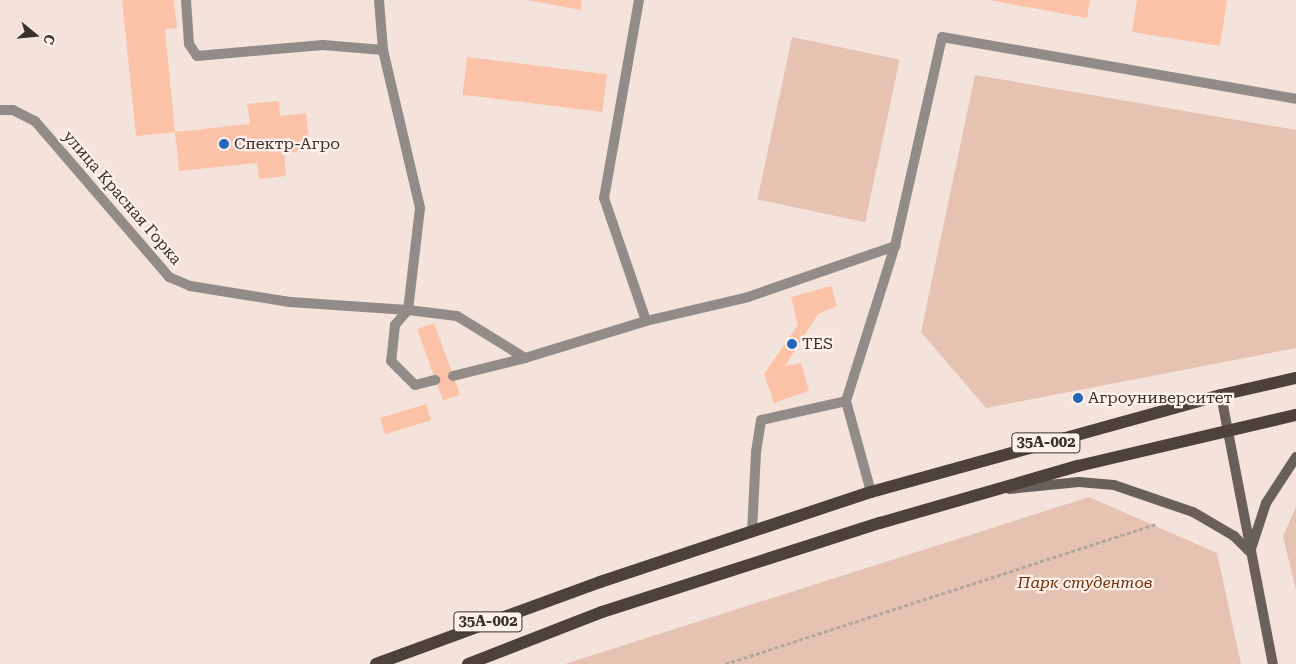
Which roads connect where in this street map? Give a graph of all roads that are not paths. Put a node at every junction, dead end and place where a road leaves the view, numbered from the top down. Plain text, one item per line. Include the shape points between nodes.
1 (186, 0) edge
2 (379, 0) edge
3 (639, 0) edge
4 (383, 50) junction
5 (1296, 99) edge
6 (0, 110) edge
7 (895, 246) junction
8 (408, 310) junction
9 (646, 321) junction
10 (524, 358) junction
11 (453, 376) dead end
12 (1296, 378) edge
13 (435, 380) dead end
14 (1221, 395) junction
15 (846, 401) junction
16 (1296, 415) edge
17 (1227, 430) junction
18 (1296, 458) edge
19 (992, 490) junction
20 (871, 492) junction
21 (752, 532) junction
22 (1250, 552) junction
23 (376, 664) edge
24 (468, 664) edge
25 (1273, 664) edge

1 - 4 street via 189,44 197,56 323,45
2 - 4 street
3 - 9 street via 604,198
4 - 8 street via 420,208
5 - 7 street via 942,38
6 - 8 street, улица Красная Горка via 13,110 35,121 169,277 190,286 290,302
7 - 9 street via 748,297
7 - 15 street
8 - 10 street, улица Красная Горка via 457,316
8 - 13 street via 395,325 391,362 415,385
9 - 10 street
10 - 11 street
12 - 14 main road, 35А-002
14 - 17 street
14 - 20 main road, 35А-002
15 - 20 street
15 - 21 street via 761,420
16 - 17 main road, 35А-002
17 - 19 main road, 35А-002
17 - 22 street
18 - 22 street via 1266,503
19 - 22 street via 1079,482 1114,485 1193,512 1234,536
19 - 24 main road, 35А-002 via 602,612
20 - 21 main road, 35А-002
21 - 23 main road, 35А-002 via 600,582
22 - 25 street

